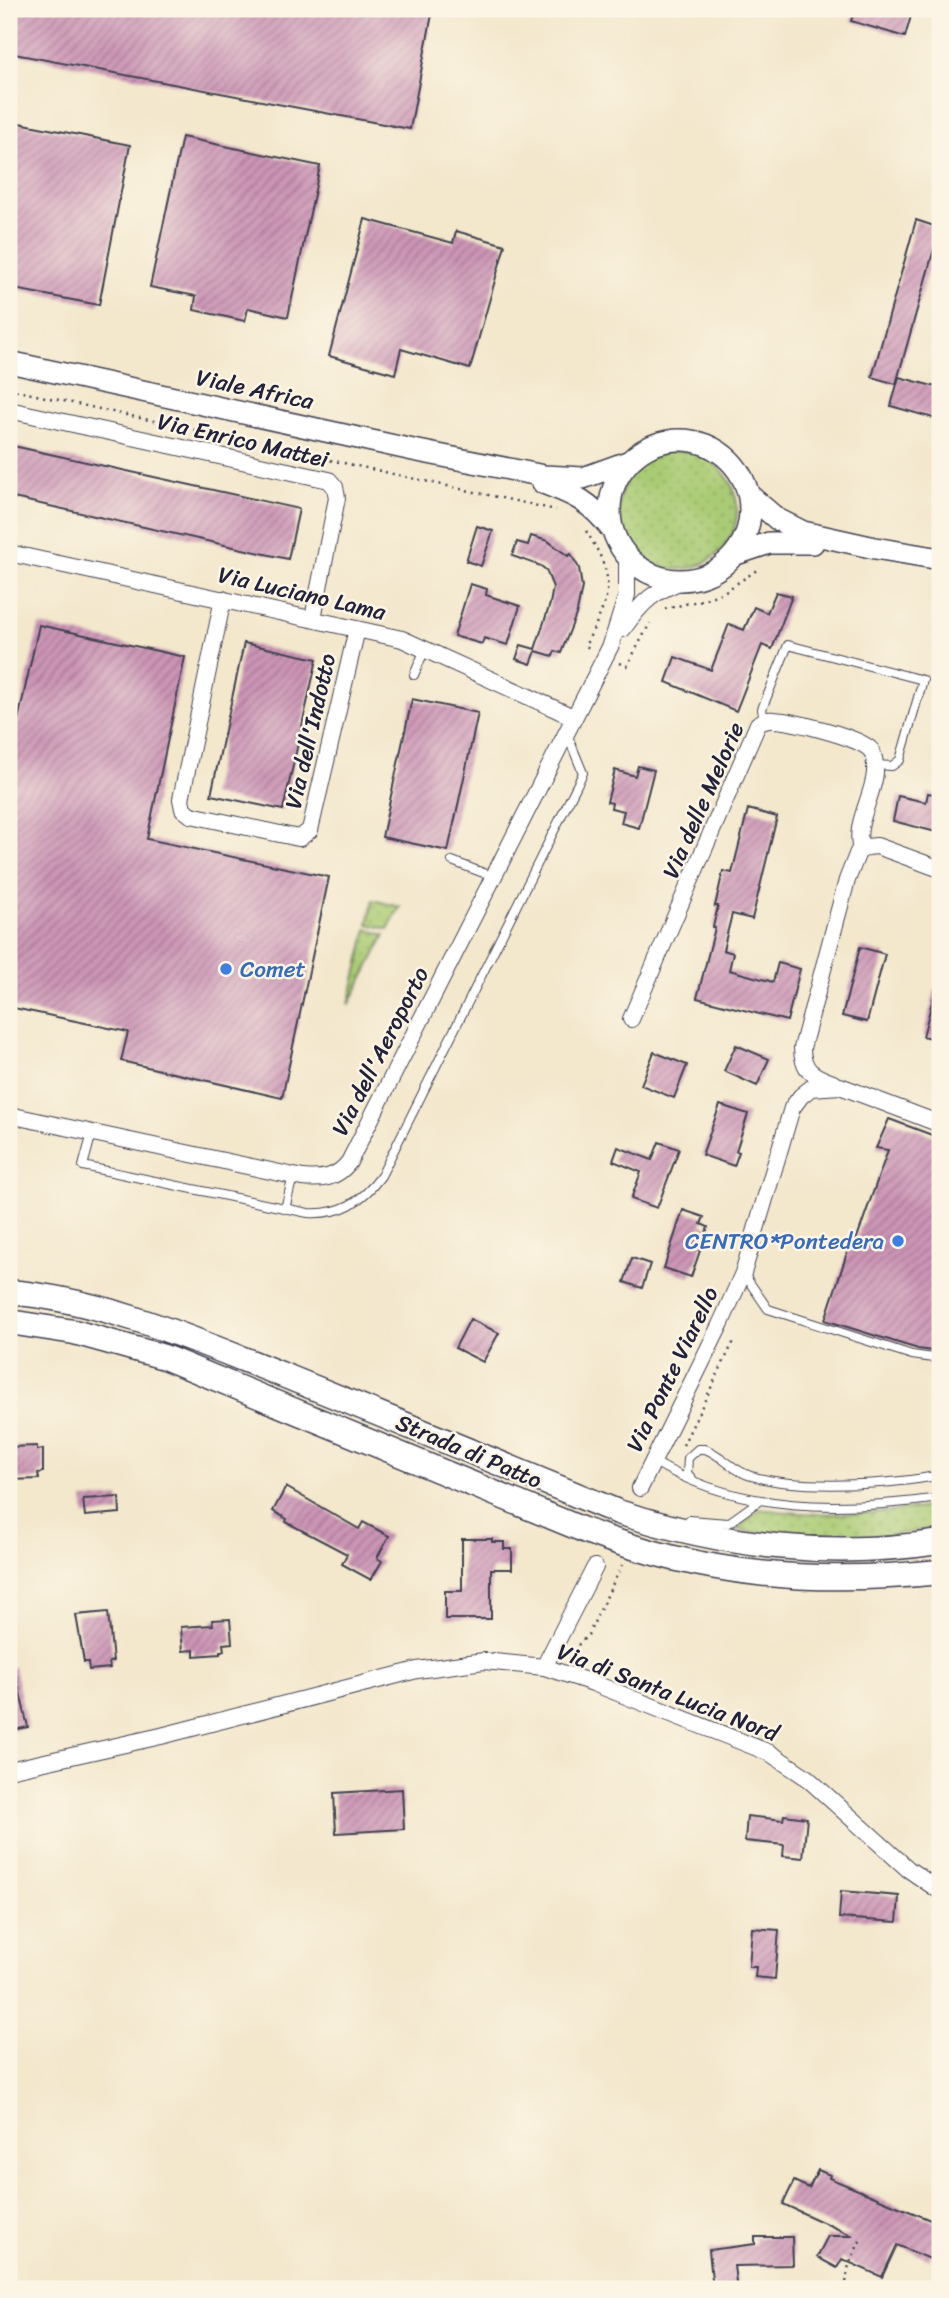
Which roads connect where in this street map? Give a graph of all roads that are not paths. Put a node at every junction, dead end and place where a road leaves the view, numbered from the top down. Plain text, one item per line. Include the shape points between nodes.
1 (9, 362) edge
2 (9, 410) edge
3 (630, 461) junction
4 (490, 467) junction
5 (749, 495) junction
6 (612, 530) junction
7 (874, 548) junction
8 (9, 553) edge
9 (736, 554) junction
10 (627, 556) junction
11 (940, 559) edge
12 (687, 579) junction
13 (223, 599) junction
14 (313, 618) junction
15 (357, 629) junction
16 (425, 649) junction
17 (608, 650) junction
18 (414, 675) dead end
19 (764, 721) junction
20 (570, 724) junction
21 (875, 765) junction
22 (861, 849) junction
23 (452, 860) dead end
24 (940, 869) edge
25 (494, 877) junction
26 (631, 1019) dead end
27 (840, 1086) junction
28 (9, 1115) edge
29 (940, 1124) edge
30 (92, 1133) junction
31 (293, 1177) junction
32 (285, 1209) junction
33 (743, 1273) junction
34 (9, 1292) edge
35 (9, 1322) edge
36 (940, 1359) edge
37 (653, 1461) junction
38 (940, 1475) edge
39 (698, 1483) junction
40 (640, 1488) dead end
41 (940, 1497) edge
42 (759, 1501) junction
43 (656, 1525) junction
44 (940, 1542) edge
45 (595, 1567) dead end
46 (940, 1572) edge
47 (544, 1667) junction
48 (9, 1770) edge
49 (940, 1891) edge

1 - 4 street, Viale Africa
2 - 14 street, Via Enrico Mattei via 329,480 337,498
3 - 4 street, Viale Africa via 573,479
3 - 5 street, Viale Africa via 659,443 695,440 729,460
3 - 6 street, Viale Africa via 611,495
4 - 6 street, Viale Africa via 575,495 592,506
5 - 7 street, Viale Africa via 793,528
5 - 9 street via 748,529
6 - 10 street, Viale Africa
7 - 9 street, Viale Africa via 801,541 769,543
7 - 11 street, Viale Africa
8 - 13 street, Via Luciano Lama
9 - 12 street, Viale Africa via 713,571
10 - 12 street, Viale Africa via 648,573
10 - 17 street, Via dell'Aeroporto via 628,595
12 - 17 street, Via dell'Aeroporto via 643,601
13 - 14 street, Via Luciano Lama
13 - 15 street, Via dell'Indotto via 181,799 183,809 191,815 300,838 310,830
14 - 15 street, Via Luciano Lama
15 - 16 street, Via Luciano Lama
16 - 18 lane
16 - 20 street, Via Luciano Lama
17 - 20 street, Via dell'Aeroporto
19 - 21 street, Via delle Melorie via 777,720 853,739 871,750
19 - 21 lane via 762,709 788,645 923,680 901,760 892,766
19 - 26 street, Via delle Melorie via 753,731
20 - 25 street, Via dell'Aeroporto
20 - 32 lane via 583,773 381,1176 362,1197 341,1210
21 - 22 street via 859,833
22 - 24 street via 886,848
22 - 27 street via 848,880 802,1048 811,1074
23 - 25 lane
25 - 31 street, Via dell'Aeroporto via 349,1161 326,1178
27 - 29 street
27 - 33 street, Via Ponte Viarello via 811,1088 792,1108
28 - 30 street, Via dell'Aeroporto
30 - 31 street, Via dell'Aeroporto
30 - 32 lane via 83,1166
31 - 32 lane
33 - 36 lane via 768,1309 912,1355
33 - 37 street, Via Ponte Viarello
34 - 43 main road, Strada di Patto via 84,1304 180,1334
35 - 46 main road, Strada di Patto via 74,1332 164,1357 586,1531 652,1553 783,1577 868,1578
37 - 39 lane
37 - 40 street, Via Ponte Viarello
38 - 39 lane via 884,1482 778,1481 745,1474 705,1449 694,1453 687,1463 687,1473
39 - 42 lane
41 - 42 lane via 838,1507
42 - 43 lane via 728,1523 688,1520
43 - 44 main road, Strada di Patto via 789,1548 852,1550
45 - 47 street
47 - 48 street, Via di Santa Lucia Nord via 484,1661 417,1670
47 - 49 street, Via di Santa Lucia Nord via 770,1753 806,1777 908,1869

